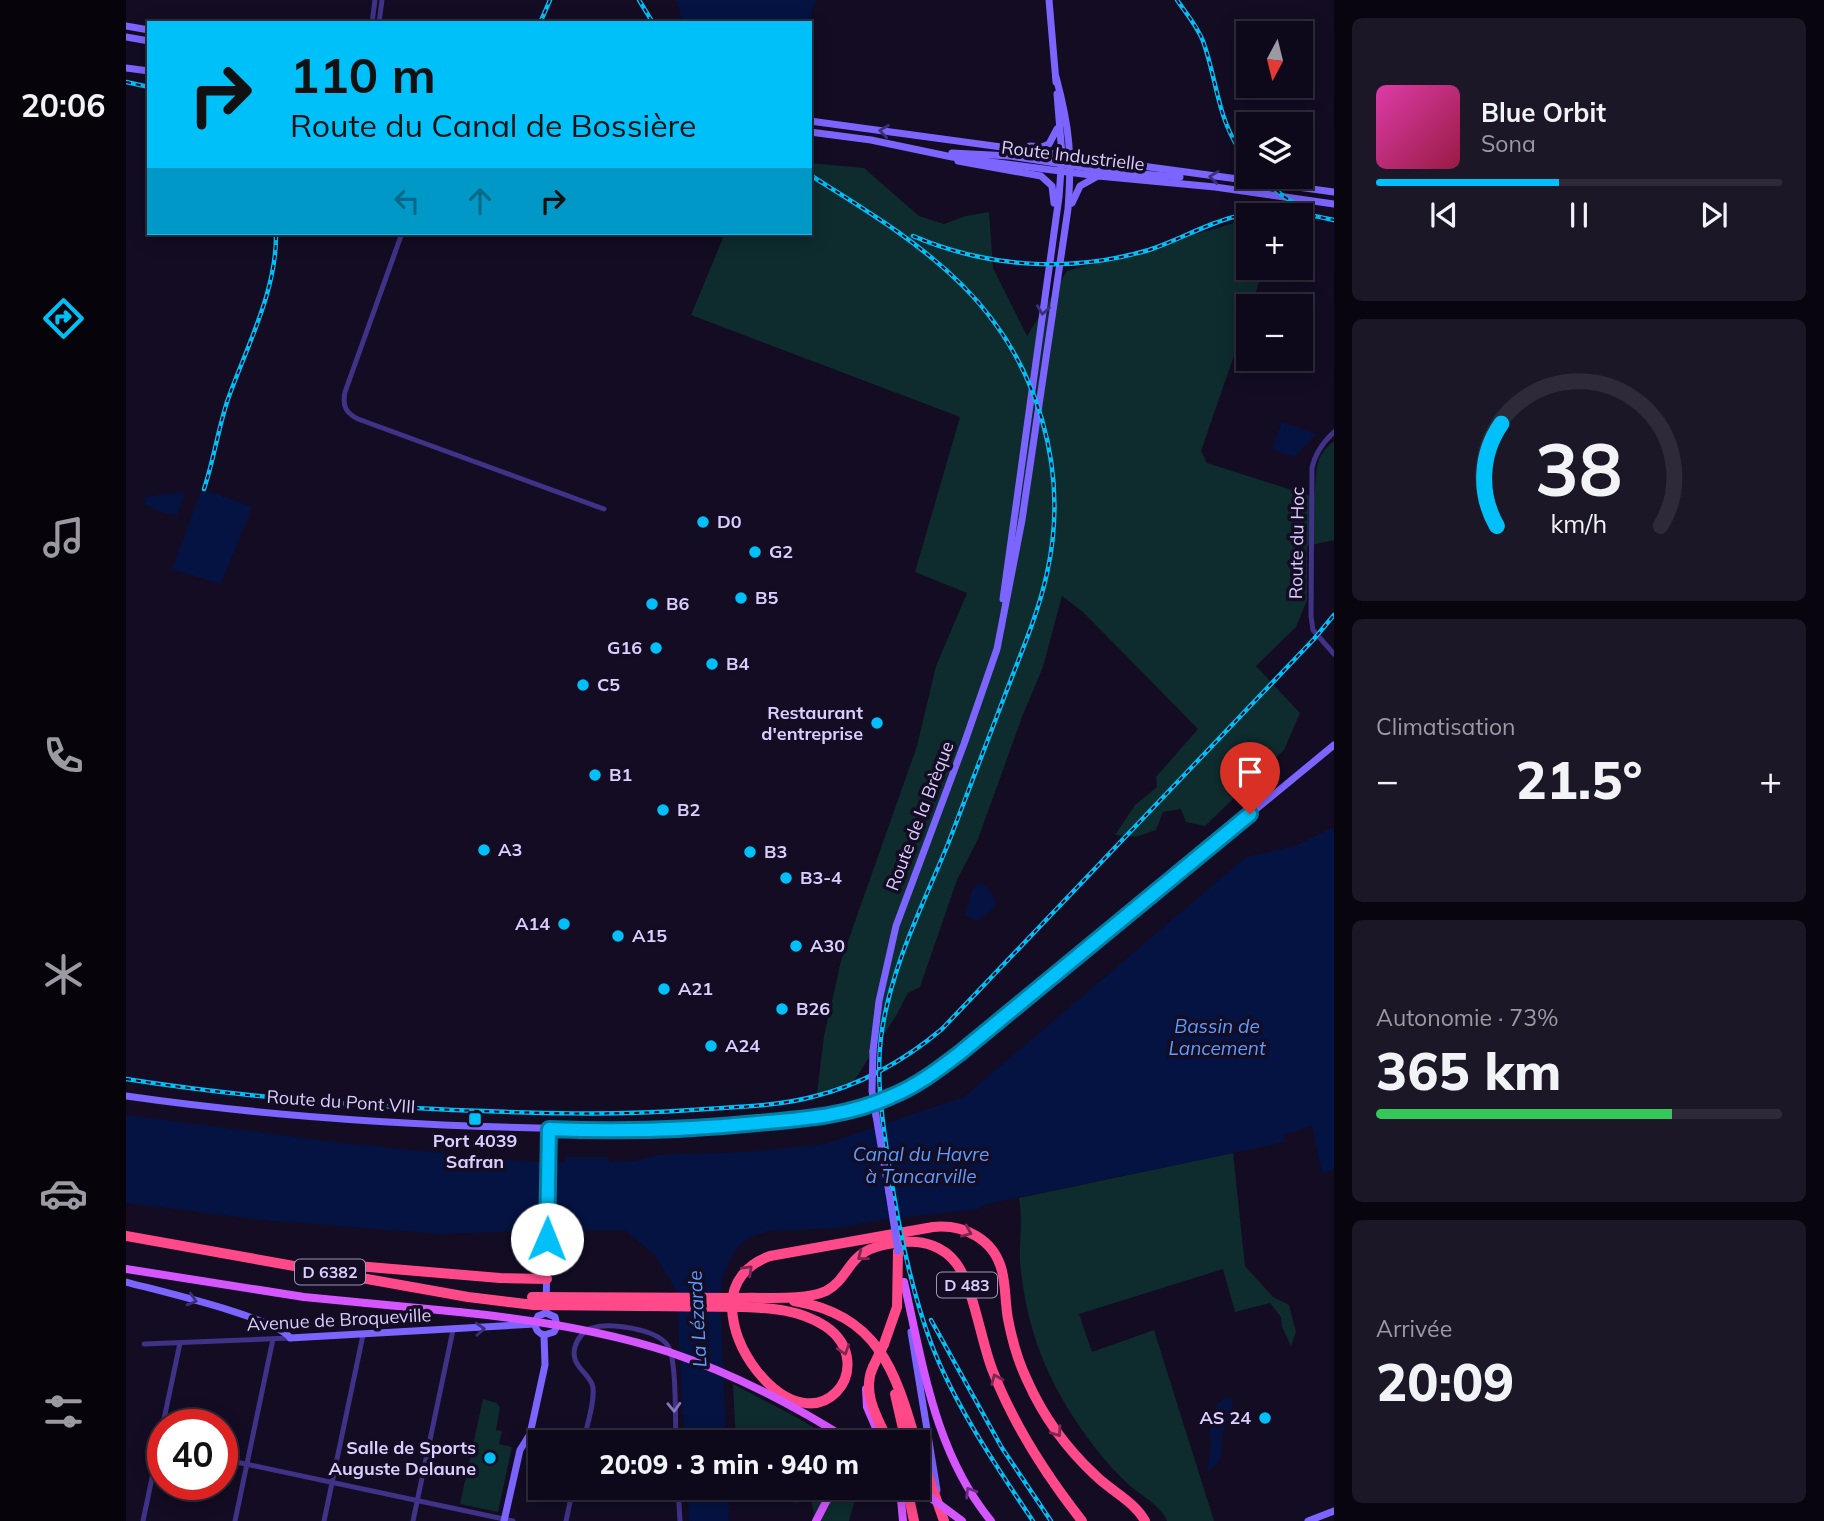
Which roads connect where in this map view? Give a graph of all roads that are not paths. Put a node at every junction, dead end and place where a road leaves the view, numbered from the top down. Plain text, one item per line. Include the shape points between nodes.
1 (375, 0) edge
2 (382, 0) edge
3 (1049, 0) edge
4 (373, 21) edge
5 (373, 21) edge
6 (126, 26) edge
7 (147, 30) edge
8 (126, 37) edge
9 (147, 41) edge
10 (126, 68) edge
11 (147, 71) edge
12 (1056, 78) junction
13 (1058, 114) junction
14 (812, 121) edge
15 (812, 132) edge
16 (1070, 137) junction
17 (966, 141) junction
18 (930, 152) junction
19 (1062, 163) junction
20 (1071, 165) junction
21 (1156, 169) junction
22 (1189, 174) junction
23 (1098, 176) junction
24 (1334, 192) edge
25 (1334, 204) edge
26 (1068, 209) junction
27 (401, 235) edge
28 (1052, 243) junction
29 (1334, 432) edge
30 (604, 509) dead end
31 (996, 649) junction
32 (1334, 654) edge
33 (1334, 745) edge
34 (126, 1096) edge
35 (552, 1129) junction
36 (126, 1230) edge
37 (126, 1236) edge
38 (898, 1251) junction
39 (326, 1266) junction
40 (126, 1269) edge
41 (547, 1279) junction
42 (126, 1282) edge
43 (904, 1282) junction
44 (533, 1301) junction
45 (742, 1302) junction
46 (547, 1313) junction
47 (535, 1324) junction
48 (453, 1330) junction
49 (363, 1335) junction
50 (544, 1335) junction
51 (290, 1338) junction
52 (273, 1339) junction
53 (180, 1343) junction
54 (144, 1344) dead end
55 (872, 1370) junction
56 (166, 1409) edge
57 (586, 1430) edge
58 (675, 1430) edge
59 (833, 1430) edge
60 (878, 1430) edge
61 (884, 1430) edge
62 (903, 1430) edge
63 (912, 1430) edge
64 (238, 1462) edge
65 (247, 1464) junction
66 (333, 1482) junction
67 (930, 1485) edge
68 (931, 1499) edge
69 (148, 1500) edge
70 (417, 1500) junction
71 (570, 1500) edge
72 (679, 1500) edge
73 (827, 1500) edge
74 (901, 1500) edge
75 (913, 1500) edge
76 (1334, 1510) edge
77 (507, 1520) edge
78 (143, 1521) edge
79 (235, 1521) edge
80 (324, 1521) edge
81 (413, 1521) edge
82 (566, 1521) edge
83 (680, 1521) edge
84 (816, 1521) edge
85 (903, 1521) edge
86 (915, 1521) edge
87 (944, 1521) edge
88 (961, 1521) edge
89 (991, 1521) edge
90 (1082, 1521) edge
91 (1146, 1521) edge
92 (1308, 1521) edge

1 - 4 street
2 - 5 street
3 - 12 main road
6 - 7 main road
8 - 9 main road
10 - 11 main road
12 - 13 main road
12 - 16 main road, Route de la Brèque
13 - 17 main road via 1054,139 1042,146
13 - 19 main road
17 -> 14 main road, Route Industrielle
15 - 18 main road
16 - 20 main road, Route de la Brèque
16 - 21 main road via 1079,153
17 - 19 main road, Route Industrielle
18 - 19 main road
18 - 28 main road via 1047,180 1054,194
19 - 20 main road, Route Industrielle
19 - 20 main road, Route Industrielle
19 - 28 main road
20 - 21 main road, Route Industrielle
20 - 22 main road via 1115,172
20 - 23 main road, Route Industrielle
20 - 26 main road, Route de la Brèque
21 - 22 main road, Route Industrielle
24 -> 22 main road, Route Industrielle
23 - 25 main road, Route Industrielle
23 - 26 main road via 1080,186
26 - 31 main road, Route de la Brèque via 1009,595
27 - 30 street via 345,392 347,412
28 -> 31 main road
29 - 32 street, Route du Hoc via 1321,445 1312,468 1311,616 1313,630
31 - 38 main road, Route de la Brèque, bridge via 896,926 879,1001 873,1051 874,1103
33 - 35 main road, Route du Pont VIII via 960,1053 892,1097 838,1114 800,1119 652,1130
34 - 35 main road, Route du Pont VIII via 315,1118
35 - 41 main road
36 - 39 highway, D 6382
37 - 44 highway, D 6382 via 468,1297
38 - 43 main road, Route de la Brèque
38 - 55 highway, bridge via 897,1307
39 - 41 highway
39 - 44 highway, D 6382
40 - 59 main road, bridge via 304,1297 458,1311 632,1341 760,1389
41 - 46 main road
42 -> 51 main road via 273,1326
43 - 87 main road, Route de la Brèque
89 -> 43 main road via 953,1462 932,1404
44 - 45 highway, D 6382, bridge
45 - 62 highway, D 6382 via 808,1309 858,1334 891,1381
45 - 63 highway, D 6382 via 811,1303 859,1328 889,1364
90 -> 45 highway, D 483 via 1011,1412 988,1358 965,1278 942,1250 916,1242 886,1244 863,1253 839,1281 819,1293
45 -> 91 highway via 805,1315 841,1340 848,1357 846,1374 840,1388 821,1401 805,1404 785,1398 747,1357 732,1309 734,1289 744,1272 770,1256 920,1229 946,1226 971,1232 990,1246 1000,1265 1015,1347 1045,1415 1086,1467
46 - 47 main road via 538,1316
46 - 50 main road via 555,1317 557,1326
48 -> 47 main road, Avenue de Broqueville
47 - 50 main road
48 - 49 main road, Avenue de Broqueville
48 - 70 street
49 - 51 main road, Avenue de Broqueville
49 - 66 street
50 - 77 main road via 545,1365 530,1434 520,1450
51 - 52 street, Avenue de Broqueville
52 - 53 street, Avenue de Broqueville
52 - 65 street
53 - 54 street, Avenue de Broqueville
53 - 56 street
55 - 60 main road via 867,1407
55 - 61 highway via 872,1404
57 -> 58 street via 594,1392 575,1360 575,1346 590,1328 608,1326 638,1329 668,1346
64 - 65 street
65 - 66 street
65 - 79 street
66 - 70 street
66 - 80 street
67 - 87 highway
68 - 88 main road, bridge
69 - 78 street
70 - 77 street
70 - 81 street
71 - 82 street
72 - 83 street
73 - 84 main road
74 - 85 main road
75 - 86 highway
76 - 92 main road

